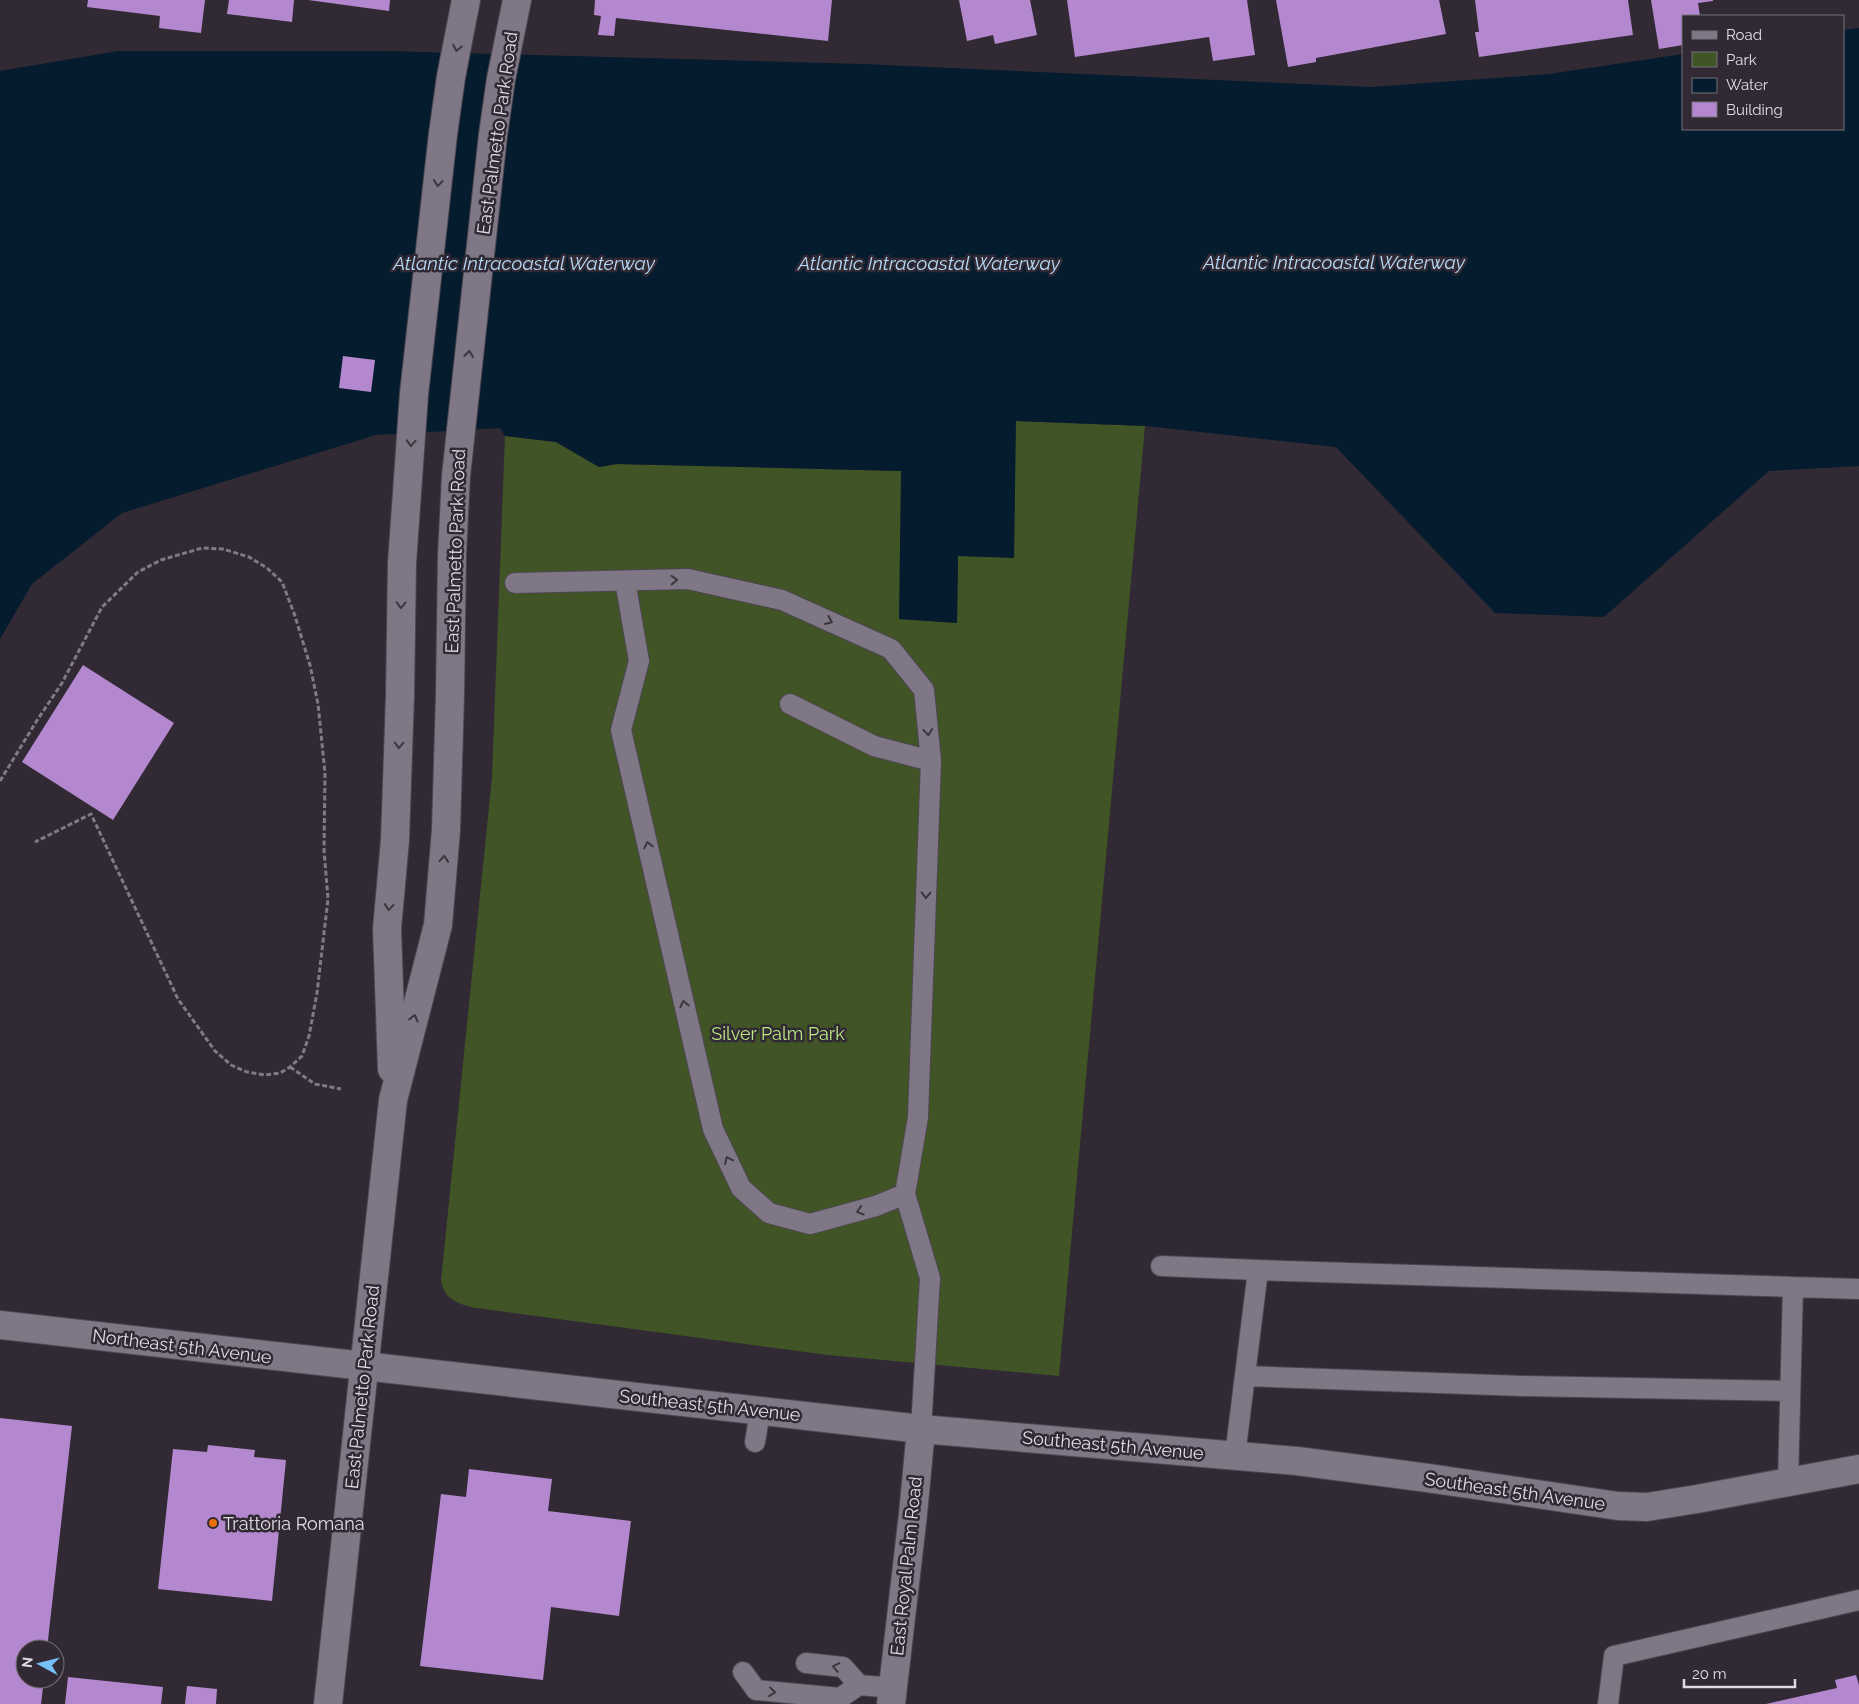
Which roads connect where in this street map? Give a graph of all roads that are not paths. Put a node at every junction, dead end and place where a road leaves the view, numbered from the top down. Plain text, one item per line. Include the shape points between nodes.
1 (466, 0) edge
2 (517, 0) edge
3 (625, 581) junction
4 (515, 583) dead end
5 (790, 704) dead end
6 (932, 761) junction
7 (393, 1100) junction
8 (905, 1194) junction
9 (1161, 1266) dead end
10 (1258, 1270) junction
11 (1793, 1287) junction
12 (1859, 1289) edge
13 (0, 1325) edge
14 (364, 1366) junction
15 (1245, 1376) junction
16 (1790, 1391) junction
17 (760, 1411) junction
18 (920, 1429) junction
19 (755, 1442) dead end
20 (1235, 1456) junction
21 (1859, 1469) edge
22 (1788, 1482) junction
23 (1858, 1602) edge
24 (806, 1663) dead end
25 (743, 1672) dead end
26 (859, 1685) junction
27 (892, 1696) edge
28 (328, 1704) edge
29 (1608, 1704) edge

1 -> 7 main road, East Palmetto Park Road via 450,87 414,394 402,563 395,840 387,928
7 -> 2 main road, East Palmetto Park Road via 438,925 446,830 452,555 459,448 493,135
3 - 4 lane
3 -> 6 lane via 688,579 782,600 891,649 924,690
8 -> 3 lane via 876,1206 810,1224 768,1213 741,1188 713,1129 621,730 639,661
5 - 6 lane via 874,746
6 -> 8 lane via 918,1117
7 - 14 main road, East Palmetto Park Road
8 - 18 lane via 930,1278
9 - 10 lane
10 - 11 lane
10 - 15 lane
11 - 12 lane
11 - 16 lane
13 - 14 main road, Northeast 5th Avenue
14 - 17 main road, Southeast 5th Avenue
14 - 28 main road, East Palmetto Park Road
15 - 16 lane
15 - 20 lane
16 - 22 lane
17 - 18 main road, Southeast 5th Avenue
17 - 19 lane
18 - 20 main road, Southeast 5th Avenue
18 - 27 main road, East Royal Palm Road
20 - 22 main road, Southeast 5th Avenue via 1410,1475 1618,1506 1647,1507
21 - 22 main road, Southeast 5th Avenue
23 - 29 lane via 1614,1656
26 -> 24 lane via 842,1667
25 -> 26 lane via 756,1690 840,1698
26 - 27 lane

